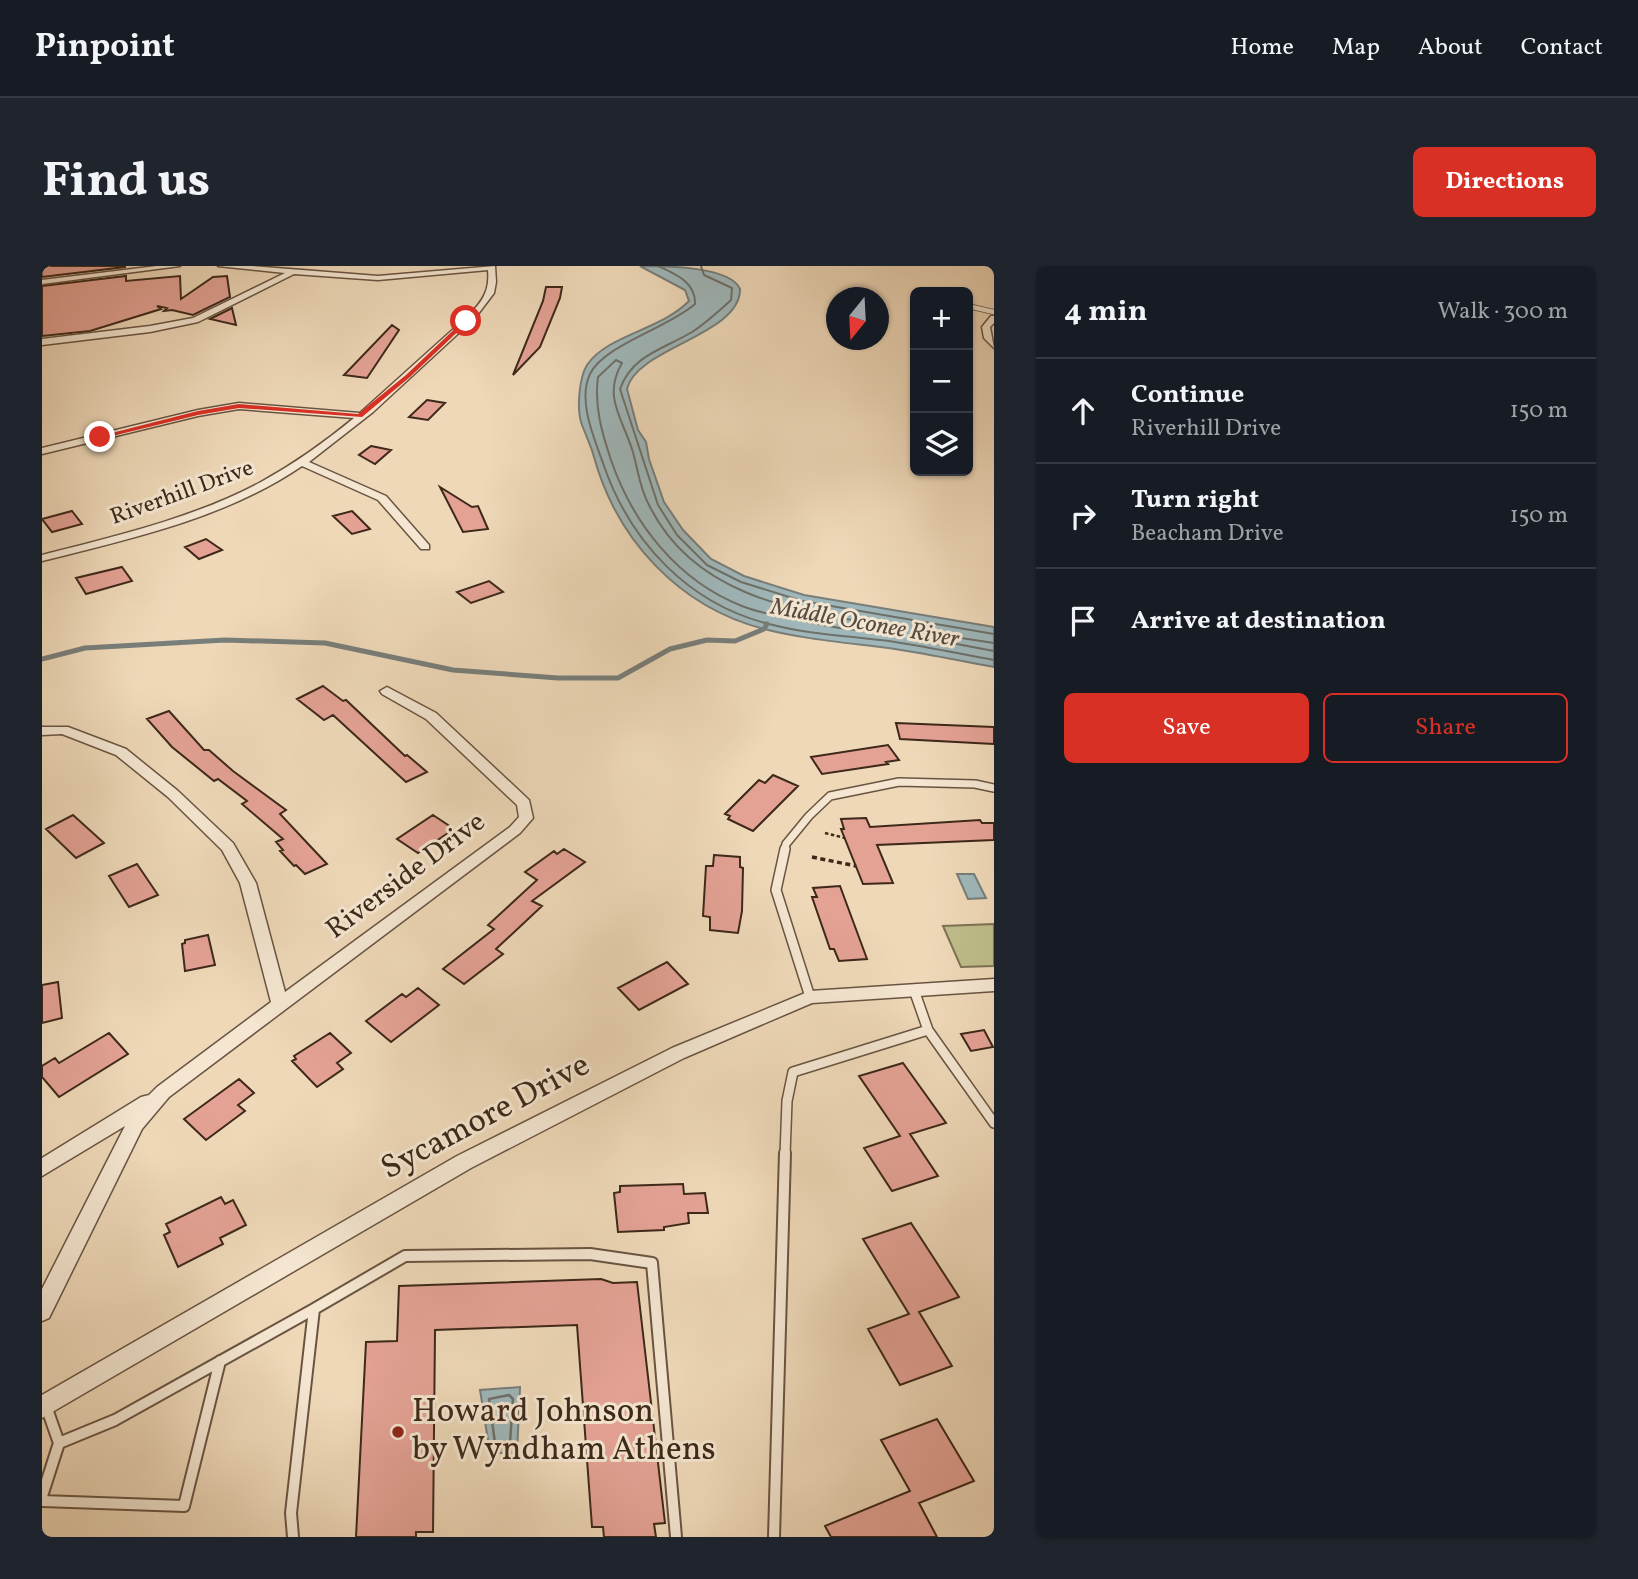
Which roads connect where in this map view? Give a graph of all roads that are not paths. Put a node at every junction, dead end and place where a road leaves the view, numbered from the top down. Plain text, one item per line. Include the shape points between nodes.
1 (176, 266) edge
2 (222, 266) edge
3 (492, 267) edge
4 (291, 273) junction
5 (42, 282) edge
6 (973, 307) edge
7 (994, 312) edge
8 (994, 318) edge
9 (42, 342) edge
10 (994, 345) edge
11 (360, 416) junction
12 (42, 451) edge
13 (301, 462) junction
14 (425, 547) dead end
15 (42, 558) edge
16 (387, 691) dead end
17 (42, 731) edge
18 (994, 788) edge
19 (994, 985) edge
20 (914, 990) junction
21 (810, 997) junction
22 (280, 1004) junction
23 (928, 1030) junction
24 (163, 1092) junction
25 (994, 1123) edge
26 (42, 1168) edge
27 (313, 1309) junction
28 (42, 1311) edge
29 (220, 1362) junction
30 (44, 1406) edge
31 (60, 1443) junction
32 (42, 1498) edge
33 (293, 1537) edge
34 (676, 1537) edge
35 (774, 1537) edge

1 - 5 street
2 - 4 street
3 - 4 street via 378,278
3 - 11 street, Riverhill Drive via 489,296
4 - 9 street via 195,320
6 - 7 lane
8 - 10 street via 986,332
11 - 12 street via 239,406
11 - 13 street, Riverhill Drive
13 - 14 street via 382,498
13 - 15 street, Riverhill Drive via 235,498 161,525
16 - 22 street, Riverside Drive via 431,716 524,803 526,818
17 - 22 street via 63,730 121,752 228,847 248,883
18 - 21 lane via 899,782 830,796 807,818 786,844 776,890
19 - 20 street, Sycamore Drive
20 - 21 street, Sycamore Drive
20 - 23 lane
21 - 30 street, Sycamore Drive via 678,1053 464,1162
22 - 24 street, Riverside Drive
23 - 25 lane
23 - 35 lane via 793,1072 787,1101
24 - 26 street, Riverside Drive
24 - 28 street, Riverside Drive via 135,1124
27 - 29 lane
27 - 33 lane via 291,1513
27 - 34 lane via 405,1256 590,1254 652,1263
29 - 31 lane via 116,1420
29 - 32 lane via 184,1506
30 - 31 lane
31 - 32 lane

